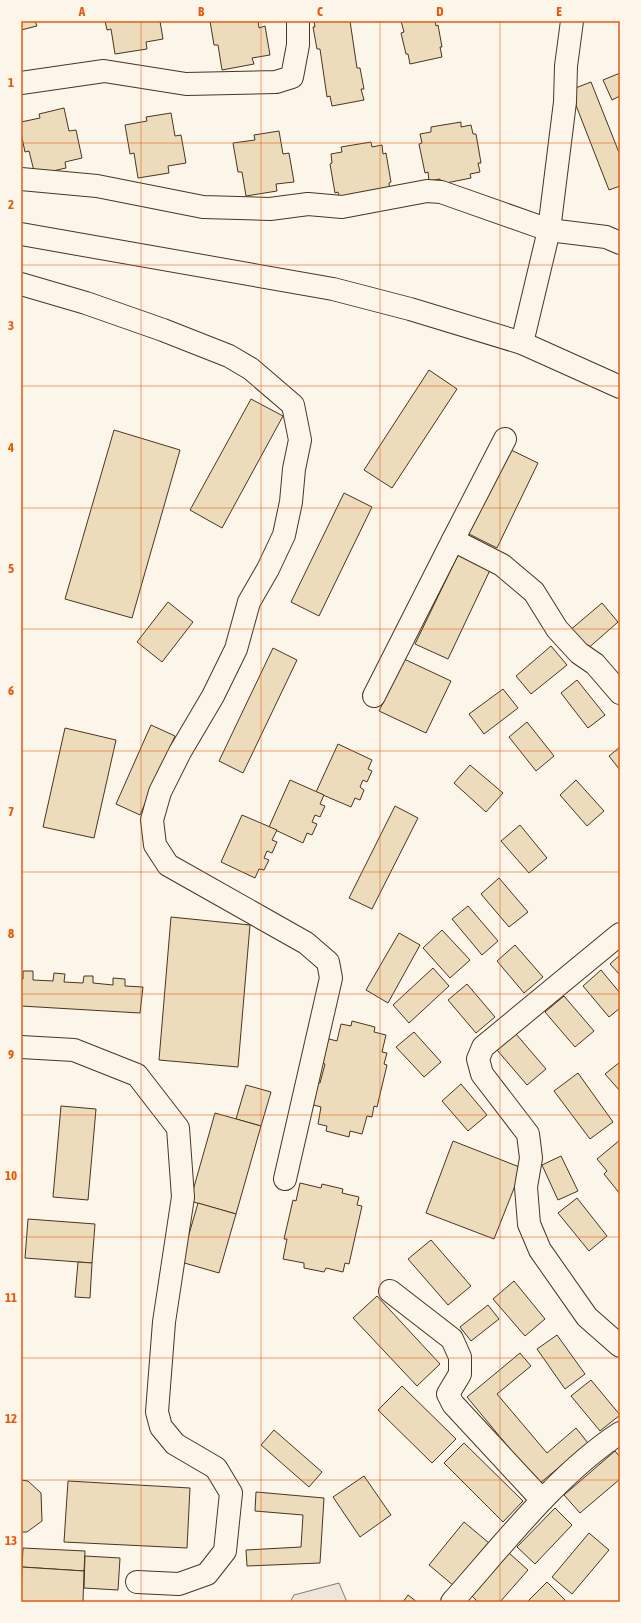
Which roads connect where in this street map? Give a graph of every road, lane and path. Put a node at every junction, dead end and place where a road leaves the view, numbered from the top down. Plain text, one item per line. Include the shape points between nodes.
1 (298, 21) edge
2 (572, 21) edge
3 (21, 83) edge
4 (21, 179) edge
5 (549, 230) junction
6 (21, 234) edge
7 (620, 243) edge
8 (21, 284) edge
9 (522, 343) junction
10 (620, 387) edge
11 (504, 439) dead end
12 (453, 540) junction
13 (620, 693) edge
14 (374, 696) dead end
15 (620, 934) edge
16 (21, 1047) edge
17 (285, 1179) dead end
18 (390, 1291) dead end
19 (620, 1346) edge
20 (620, 1433) edge
21 (542, 1500) junction
22 (136, 1582) dead end
23 (452, 1602) edge

1 - 3 street via 298,44 292,77 276,82 186,84 104,71
2 - 5 street
4 - 5 street via 97,186 203,207 270,209 308,204 342,206 427,191 441,192
5 - 7 street via 606,237
5 - 9 street
6 - 9 street via 333,289
8 - 17 street via 100,308 229,356 251,369 293,405 300,440 284,535 268,570 249,602 236,650 160,792 152,820 155,845 168,865 306,943 328,962 331,978
9 - 10 street
11 - 12 street
12 - 13 street via 502,565 534,592 557,629 579,653 595,664
12 - 14 street
15 - 19 street via 483,1047 478,1059 482,1074 528,1134 531,1158 526,1187 529,1224 540,1250 587,1317
16 - 22 street via 74,1050 137,1075 178,1128 183,1197 164,1322 157,1412 161,1427 175,1444 216,1468 231,1493 225,1551 208,1574 179,1584
18 - 21 street via 452,1339 460,1357 460,1374 448,1394 453,1404
20 - 21 street via 603,1444
21 - 23 street

